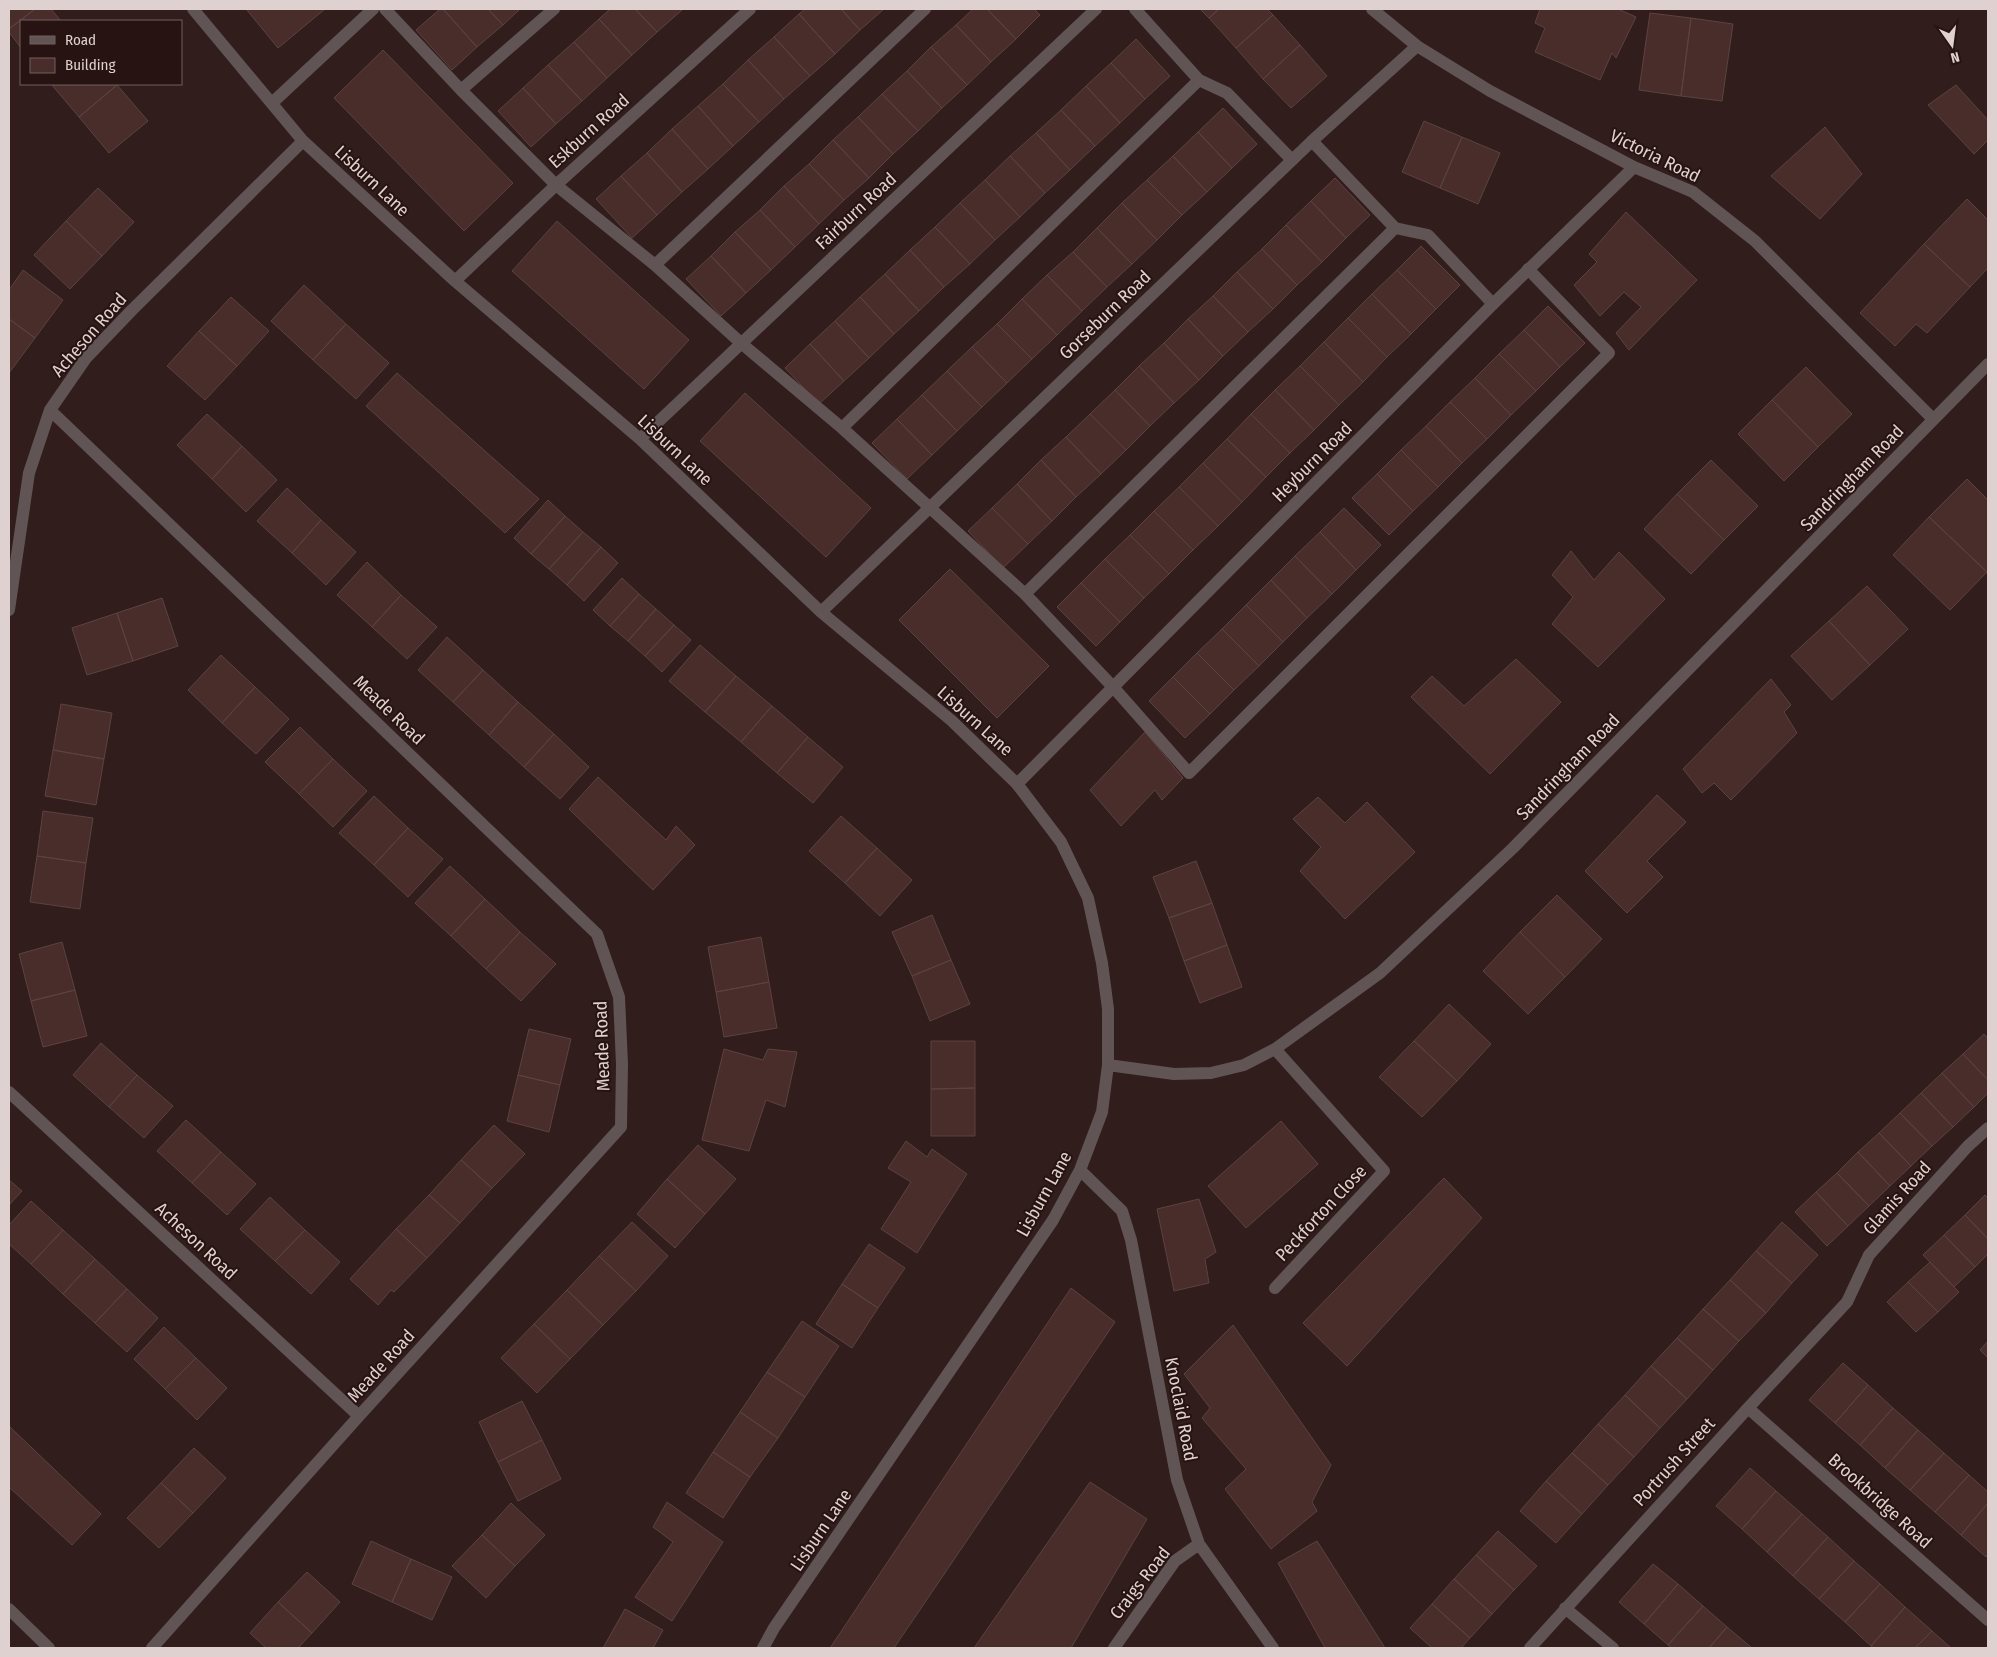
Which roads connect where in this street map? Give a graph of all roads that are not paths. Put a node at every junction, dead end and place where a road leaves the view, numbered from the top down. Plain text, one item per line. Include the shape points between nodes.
1 (192, 9) edge
2 (374, 9) edge
3 (386, 9) edge
4 (554, 9) edge
5 (750, 9) edge
6 (925, 9) edge
7 (1096, 9) edge
8 (1135, 9) edge
9 (1372, 9) edge
10 (1417, 46) junction
11 (1199, 80) junction
12 (461, 90) junction
13 (272, 103) junction
14 (303, 141) junction
15 (1312, 141) junction
16 (1292, 160) junction
17 (1634, 167) junction
18 (556, 185) junction
19 (1395, 228) junction
20 (655, 265) junction
21 (1528, 269) junction
22 (455, 281) junction
23 (1493, 304) junction
24 (740, 344) junction
25 (1988, 364) edge
26 (50, 410) junction
27 (1933, 419) junction
28 (842, 428) junction
29 (640, 439) junction
30 (929, 508) junction
31 (1025, 594) junction
32 (9, 610) edge
33 (821, 612) junction
34 (1114, 688) junction
35 (1017, 784) junction
36 (1275, 1049) junction
37 (1108, 1065) junction
38 (9, 1092) edge
39 (1988, 1128) edge
40 (1080, 1170) junction
41 (1275, 1288) dead end
42 (1847, 1302) joint
43 (1748, 1408) junction
44 (359, 1416) junction
45 (1199, 1544) junction
46 (1565, 1608) junction
47 (9, 1610) edge
48 (1988, 1620) edge
49 (49, 1648) edge
50 (152, 1648) edge
51 (763, 1648) edge
52 (1114, 1648) edge
53 (1273, 1648) edge
54 (1530, 1648) edge
55 (1613, 1648) edge

1 - 13 street, Lisburn Lane
2 - 13 street
3 - 12 street
4 - 12 street
5 - 18 street, Eskburn Road
6 - 20 street
7 - 24 street, Fairburn Road
8 - 11 street
9 - 10 street, Victoria Road
10 - 15 street, Gorseburn Road
10 - 17 street, Victoria Road via 1490,91
11 - 16 street via 1227,93
11 - 28 street
12 - 18 street
13 - 14 street, Lisburn Lane
14 - 22 street, Lisburn Lane
14 - 26 street, Acheson Road via 86,358
15 - 16 street, Gorseburn Road
15 - 19 street
16 - 30 street, Gorseburn Road
17 - 21 street, Heyburn Road
17 - 27 street, Victoria Road via 1693,192 1755,241
18 - 20 street
18 - 22 street, Eskburn Road
19 - 23 street via 1428,235
19 - 31 street
20 - 24 street
21 - 23 street, Heyburn Road
21 - 34 street via 1609,353 1189,773
22 - 29 street, Lisburn Lane
23 - 34 street, Heyburn Road
24 - 28 street
24 - 29 street, Fairburn Road
25 - 27 street, Sandringham Road
26 - 32 street, Acheson Road via 29,473
26 - 44 street, Meade Road via 597,934 620,997 621,1127
27 - 36 street, Sandringham Road via 1512,848 1380,974
28 - 30 street
29 - 33 street, Lisburn Lane
30 - 31 street
30 - 33 street, Gorseburn Road
31 - 34 street
33 - 35 street, Lisburn Lane via 952,721
34 - 35 street, Heyburn Road
35 - 37 street, Lisburn Lane via 1061,842 1088,898 1108,1010
36 - 37 street, Sandringham Road via 1244,1064 1211,1073 1174,1074
36 - 41 street, Peckforton Close via 1384,1171
37 - 40 street, Lisburn Lane via 1102,1112
38 - 44 street, Acheson Road
39 - 42 street, Glamis Road via 1869,1255
40 - 45 street, Knoclaid Road via 1122,1211 1177,1480
40 - 51 street, Lisburn Lane via 1053,1220
42 - 43 street, Portrush Street
43 - 46 street, Portrush Street
43 - 48 street, Brookbridge Road
44 - 50 street, Meade Road
45 - 52 street, Craigs Road via 1175,1561
45 - 53 street, Knoclaid Road
46 - 54 street, Portrush Street
46 - 55 street
47 - 49 street

